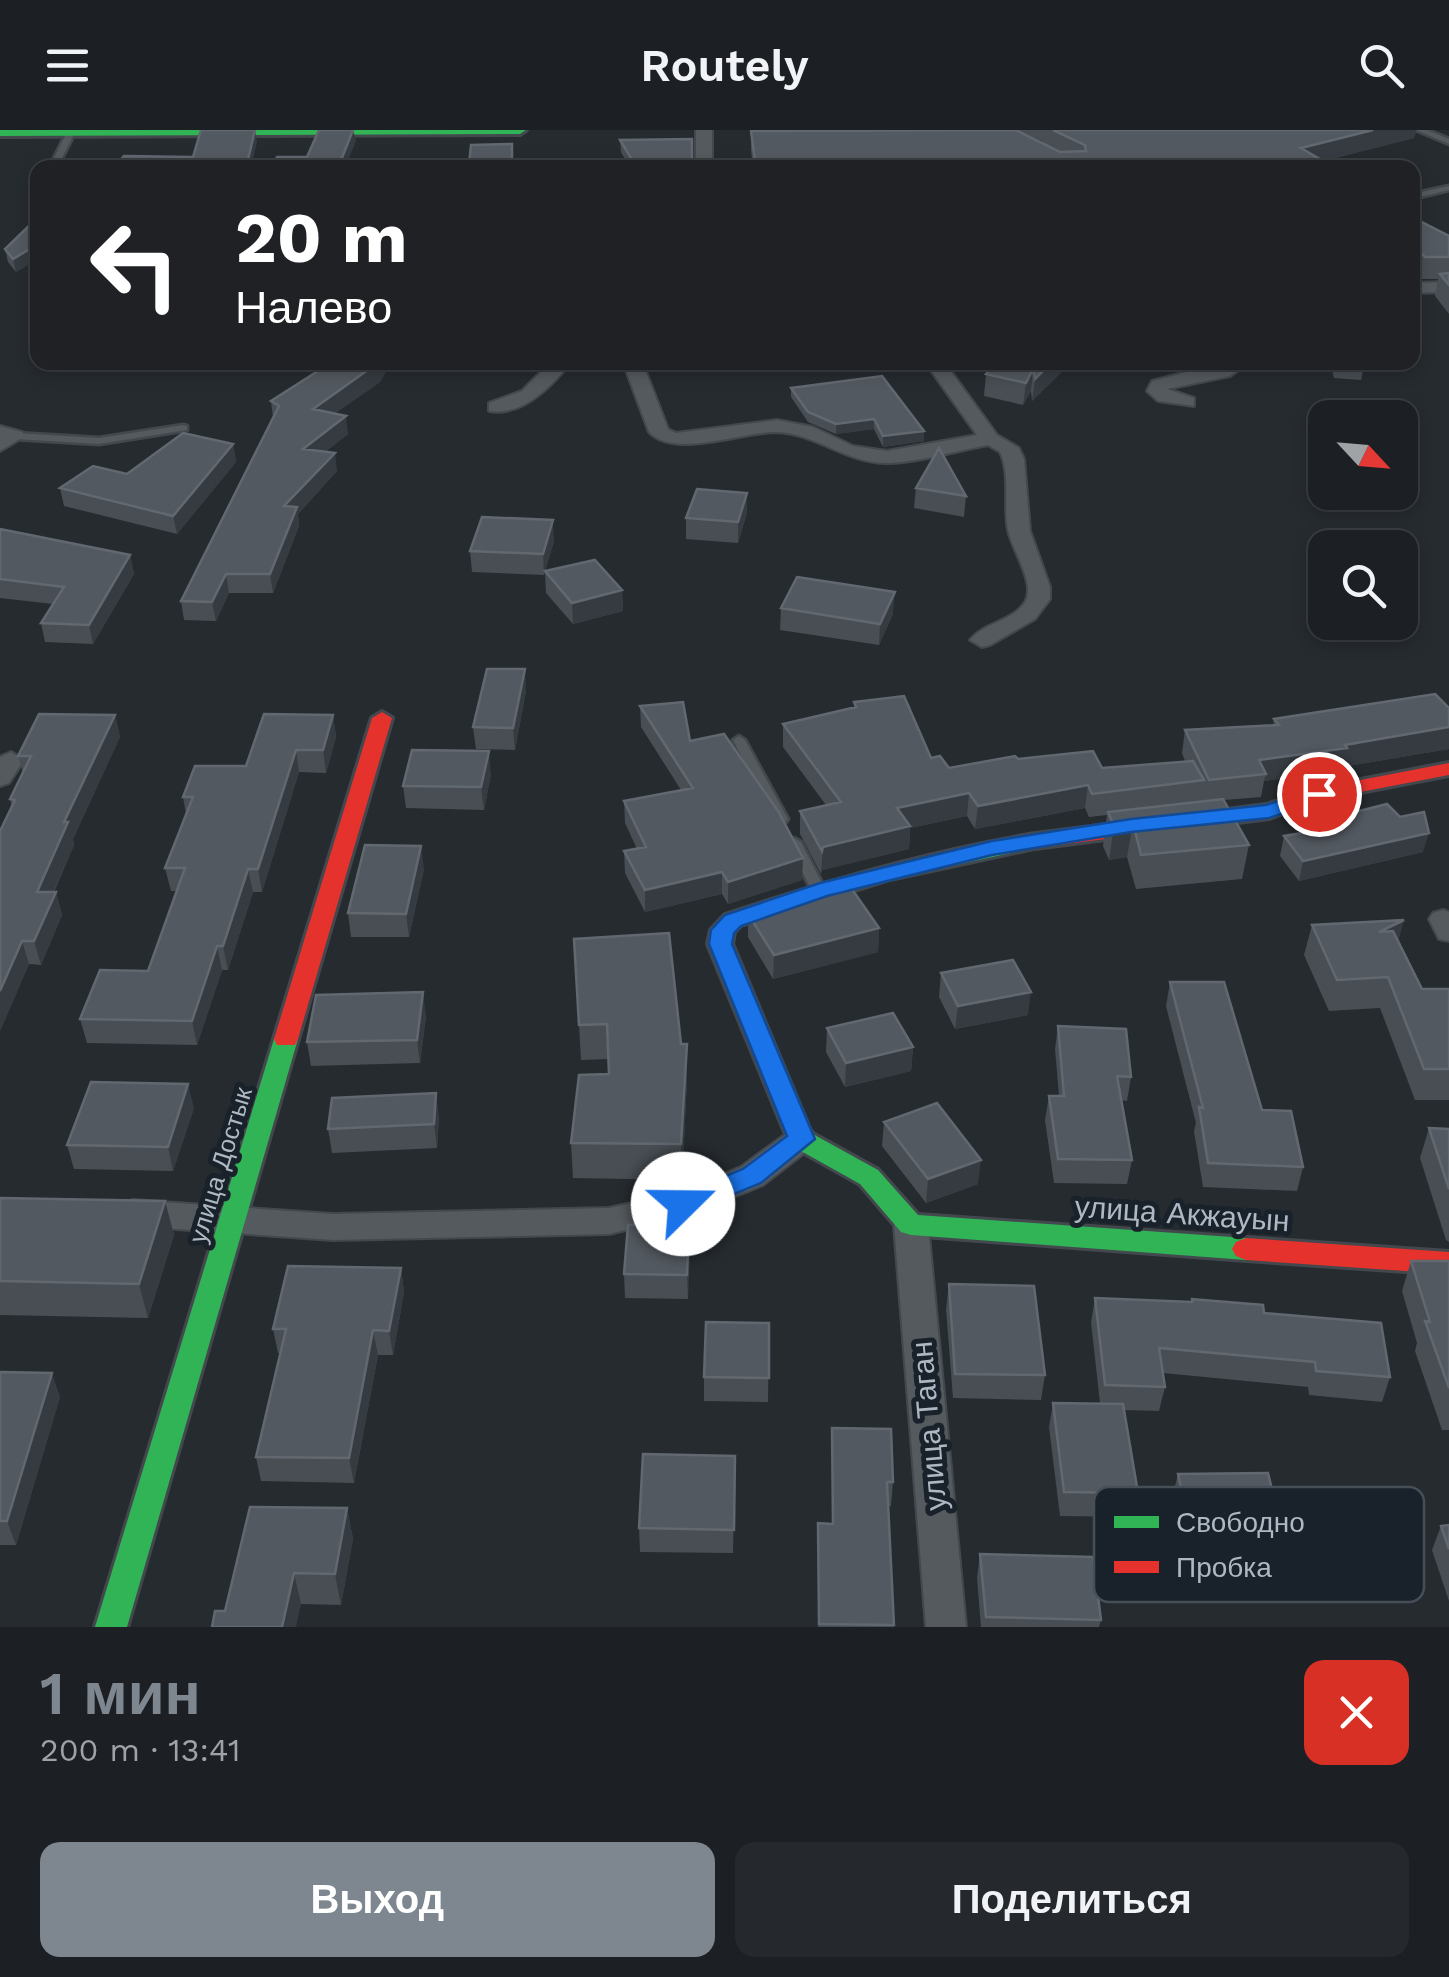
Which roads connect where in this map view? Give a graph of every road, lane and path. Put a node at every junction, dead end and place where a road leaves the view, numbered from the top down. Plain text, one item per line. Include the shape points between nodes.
1 (55, 130) edge
2 (72, 130) edge
3 (520, 130) edge
4 (704, 130) edge
5 (1420, 130) edge
6 (0, 132) edge
7 (1449, 142) edge
8 (56, 160) edge
9 (704, 160) edge
10 (1449, 188) edge
11 (1420, 196) edge
12 (1449, 287) edge
13 (1420, 288) edge
14 (554, 370) edge
15 (634, 370) edge
16 (940, 370) edge
17 (1226, 370) edge
18 (1187, 402) dead end
19 (496, 407) dead end
20 (183, 428) dead end
21 (5, 438) edge
22 (990, 439) junction
23 (982, 640) dead end
24 (382, 718) dead end
25 (739, 740) dead end
26 (1449, 769) edge
27 (820, 891) junction
28 (802, 1139) junction
29 (97, 1210) edge
30 (232, 1220) junction
31 (911, 1226) junction
32 (1449, 1263) edge
33 (111, 1627) edge
34 (946, 1627) edge

1 - 2 street
1 - 6 street
2 - 3 street
2 - 8 lane
4 - 9 street
5 - 7 lane
10 - 11 lane
12 - 13 street
14 - 19 street via 530,395
15 - 22 street via 666,438 777,426 887,457
16 - 22 street
17 - 18 street via 1159,384 1156,391 1165,397
20 - 21 lane via 99,441
22 - 23 street via 1009,448 1014,459 1020,531 1040,594 1031,612
24 - 30 street, улица Достык
25 - 27 lane
26 - 27 street via 1319,794 1269,811 992,848
27 - 28 street via 733,920 720,944
28 - 30 street via 752,1176 683,1204 609,1220 332,1227
28 - 31 street via 869,1177
29 - 30 street
30 - 33 street, улица Достык
31 - 32 street, улица Акжауын
31 - 34 street, улица Таган

